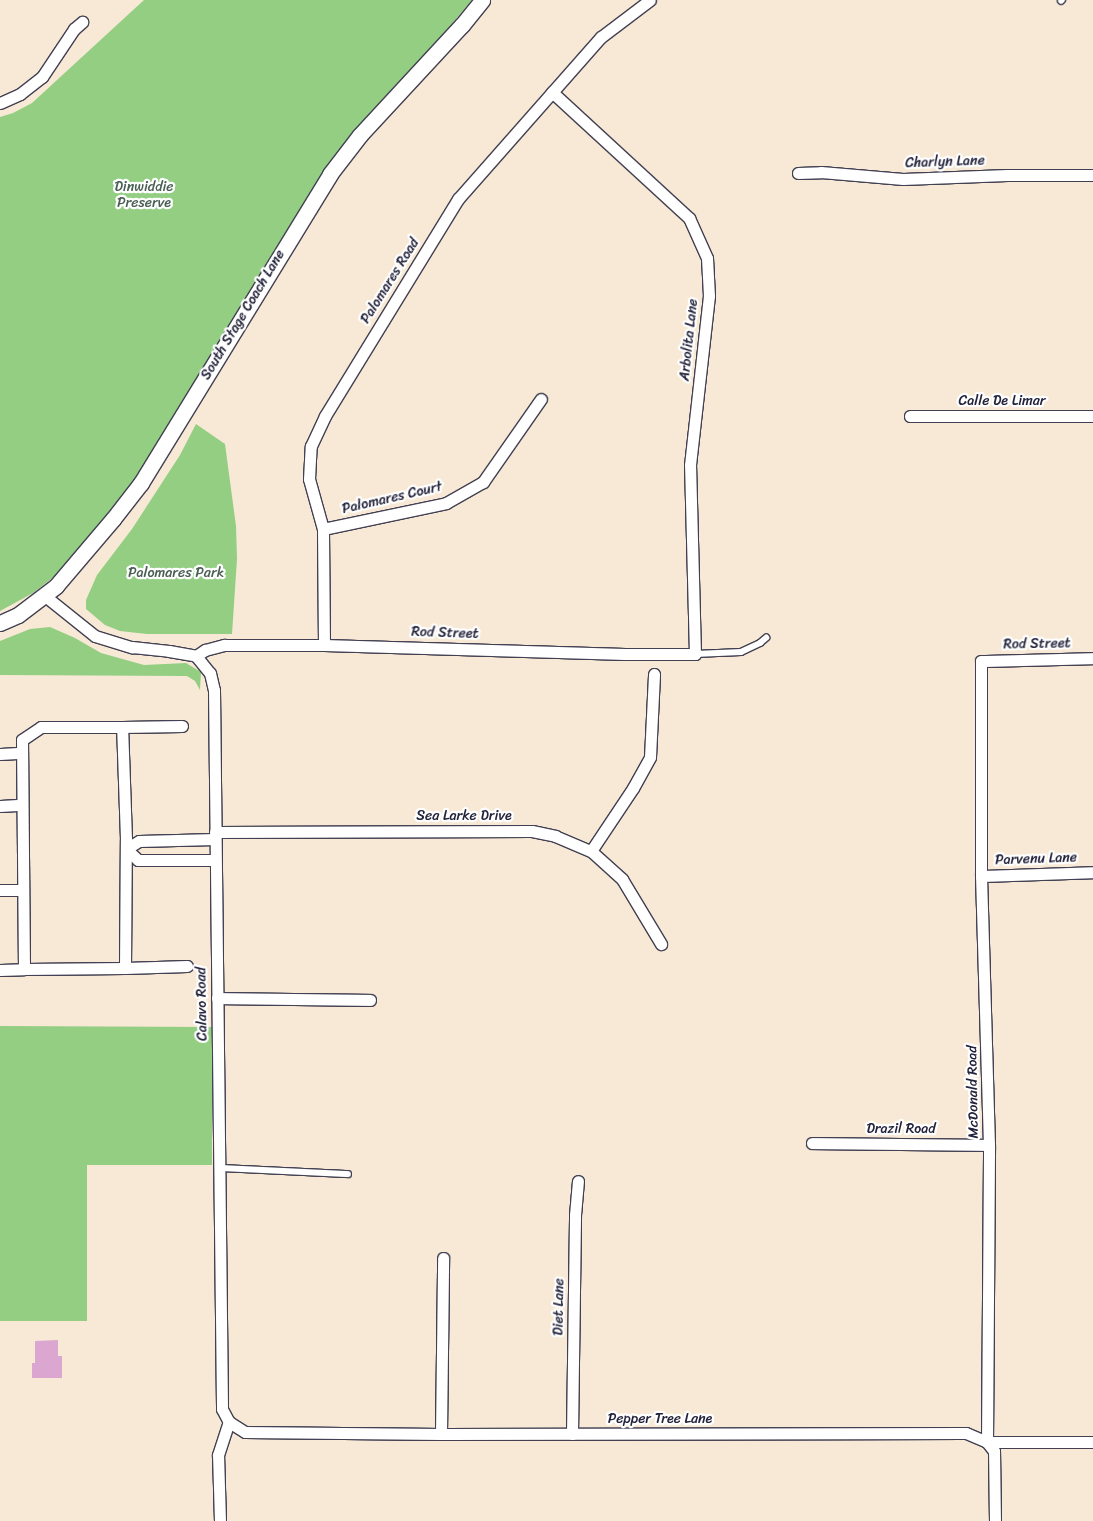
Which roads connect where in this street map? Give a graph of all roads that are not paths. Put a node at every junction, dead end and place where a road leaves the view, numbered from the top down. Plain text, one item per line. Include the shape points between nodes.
1 (482, 0) edge
2 (650, 0) edge
3 (82, 22) dead end
4 (552, 92) junction
5 (0, 103) edge
6 (798, 173) dead end
7 (1093, 175) edge
8 (541, 399) dead end
9 (910, 416) dead end
10 (1093, 416) edge
11 (322, 529) junction
12 (45, 596) junction
13 (0, 623) edge
14 (766, 638) dead end
15 (324, 645) junction
16 (695, 654) junction
17 (196, 656) junction
18 (1093, 658) edge
19 (981, 661) joint
20 (654, 674) dead end
21 (182, 726) dead end
22 (122, 727) junction
23 (22, 752) junction
24 (0, 754) edge
25 (22, 805) junction
26 (0, 806) edge
27 (215, 835) junction
28 (126, 849) junction
29 (591, 851) junction
30 (215, 860) junction
31 (1093, 872) edge
32 (981, 876) junction
33 (0, 890) edge
34 (23, 890) junction
35 (660, 944) dead end
36 (187, 966) dead end
37 (125, 968) junction
38 (24, 969) junction
39 (0, 970) edge
40 (217, 998) junction
41 (370, 1000) dead end
42 (812, 1143) dead end
43 (989, 1145) junction
44 (219, 1168) junction
45 (348, 1174) dead end
46 (578, 1180) dead end
47 (443, 1258) dead end
48 (229, 1422) junction
49 (441, 1434) junction
50 (572, 1434) junction
51 (988, 1442) junction
52 (1093, 1442) edge
53 (220, 1521) edge
54 (995, 1521) edge

1 - 12 main road, South Stage Coach Lane via 330,174 141,483
2 - 4 street, Palomares Road via 601,37
3 - 5 street via 42,77 20,94
4 - 11 street, Palomares Road via 458,199 324,416 311,446 309,479
4 - 16 street, Arbolita Lane via 689,218 707,258 709,296 690,465
6 - 7 street, Charlyn Lane via 903,179
8 - 11 street, Palomares Court via 483,482 446,503
9 - 10 street, Calle De Limar
11 - 15 street, Palomares Road
12 - 13 main road, South Stage Coach Lane
12 - 17 street via 95,636 132,647
14 - 16 lane via 741,652
15 - 16 street, Rod Street
15 - 17 street, Rod Street via 224,645
17 - 27 street, Calavo Road via 210,673 214,690
18 - 19 street, Rod Street
19 - 32 street, McDonald Road
20 - 29 street via 650,757
21 - 22 street
22 - 23 street via 41,727 22,740
22 - 28 street
23 - 24 street
23 - 25 street
25 - 26 street
25 - 34 street
27 - 28 street, Sea Larke Drive via 139,840
27 - 29 street, Sea Larke Drive via 532,831 555,836
27 - 30 street, Calavo Road
28 - 30 street via 138,860
28 - 37 street
29 - 35 street, Sea Larke Drive via 622,879
30 - 40 street, Calavo Road
31 - 32 street, Parvenu Lane
32 - 43 street, McDonald Road
33 - 34 street
34 - 38 street
36 - 37 street
37 - 38 street
38 - 39 street
40 - 41 street
40 - 44 street, Calavo Road
42 - 43 street, Drazil Road
43 - 51 street, McDonald Road
44 - 45 lane
44 - 48 street, Calavo Road via 222,1409
46 - 50 street, Diet Lane
47 - 49 street
48 - 49 street, Pepper Tree Lane via 245,1432
48 - 53 street via 218,1455
49 - 50 street, Pepper Tree Lane
50 - 51 street, Pepper Tree Lane via 966,1433
51 - 52 street, Pepper Tree Lane
51 - 54 street, McDonald Road via 994,1451

